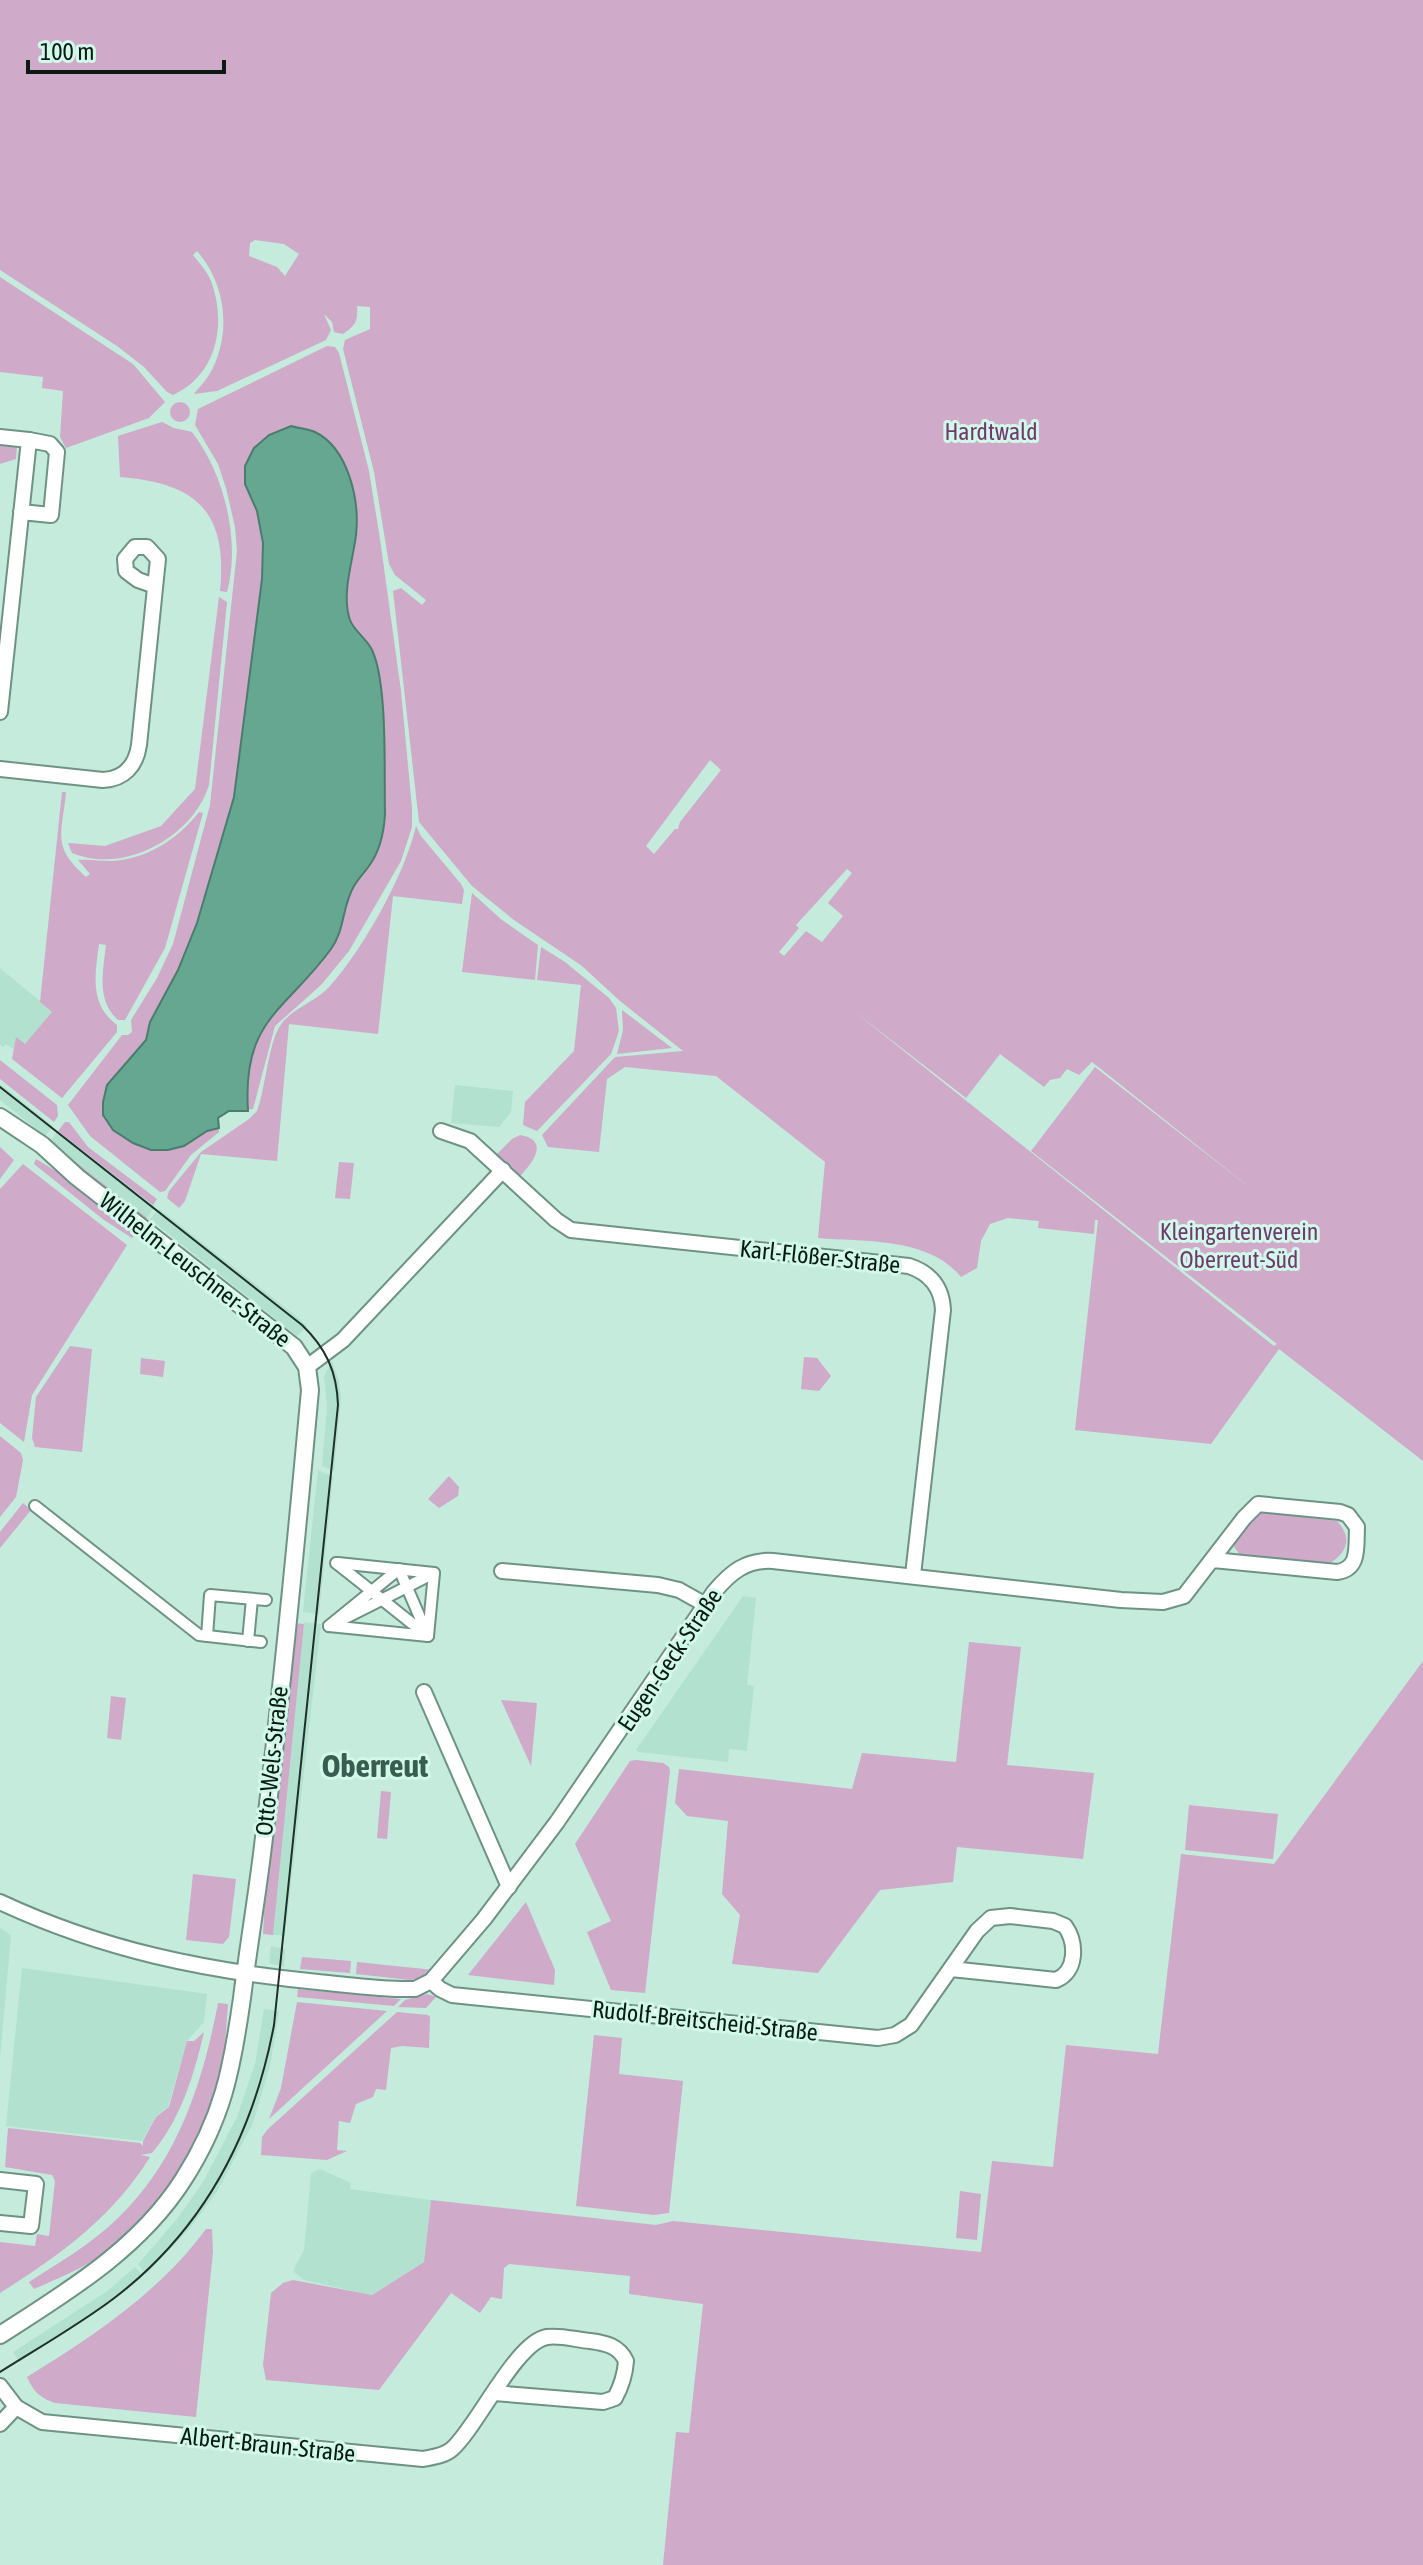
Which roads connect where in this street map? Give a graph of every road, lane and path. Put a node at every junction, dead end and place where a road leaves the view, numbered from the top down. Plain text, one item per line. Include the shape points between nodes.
1 (0, 437) edge
2 (29, 440) junction
3 (21, 512) junction
4 (155, 586) dead end
5 (0, 712) edge
6 (0, 769) edge
7 (4, 1120) edge
8 (441, 1131) dead end
9 (503, 1170) junction
10 (307, 1367) junction
11 (35, 1506) dead end
12 (1213, 1560) junction
13 (399, 1569) junction
14 (502, 1571) dead end
15 (434, 1573) junction
16 (913, 1575) junction
17 (407, 1587) junction
18 (372, 1592) junction
19 (252, 1599) junction
20 (266, 1600) dead end
21 (382, 1600) junction
22 (706, 1605) junction
23 (329, 1626) junction
24 (205, 1630) junction
25 (428, 1636) junction
26 (248, 1641) junction
27 (261, 1642) dead end
28 (424, 1692) dead end
29 (509, 1887) junction
30 (0, 1902) edge
31 (951, 1969) junction
32 (246, 1973) junction
33 (431, 1981) junction
34 (0, 2180) edge
35 (0, 2223) edge
36 (0, 2335) edge
37 (0, 2386) edge
38 (494, 2393) junction
39 (16, 2407) junction
40 (0, 2424) edge

1 - 2 street
2 - 3 street
2 - 3 street via 56,449 53,500 51,515
3 - 5 street
4 - 6 street via 138,753 127,772 103,780
7 - 10 street, Wilhelm-Leuschner-Straße via 294,1347
8 - 9 street, Karl-Flößer-Straße via 470,1141
9 - 10 street via 343,1340
9 - 16 street, Karl-Flößer-Straße via 556,1220 577,1231 909,1266 931,1278 943,1310
10 - 32 street, Otto-Wels-Straße via 310,1390 293,1571
11 - 24 street via 199,1635
12 - 12 street, Eugen-Geck-Straße via 1348,1571 1354,1564 1357,1527 1340,1512 1258,1504
12 - 16 street, Eugen-Geck-Straße via 1184,1596 1163,1602
13 - 15 street
13 - 17 street
13 - 18 street
13 - 18 street via 336,1563
14 - 22 street via 658,1585
15 - 17 street
15 - 25 street
16 - 22 street, Eugen-Geck-Straße via 763,1560 729,1575
17 - 21 street
17 - 25 street
18 - 21 street
18 - 23 street
19 - 20 street
19 - 24 street via 210,1595
19 - 26 street
21 - 23 street
21 - 25 street
22 - 29 street, Eugen-Geck-Straße
23 - 25 street
24 - 26 street
26 - 27 street
28 - 29 street
29 - 33 street, Eugen-Geck-Straße
30 - 32 street via 135,1953
31 - 31 street, Rudolf-Breitscheid-Straße via 1056,1980 1071,1967 1073,1942 1065,1926 1053,1921 991,1918
31 - 33 street, Rudolf-Breitscheid-Straße via 911,2025 878,2038 452,1995
32 - 33 street, Eugen-Geck-Straße via 415,1989
32 - 36 street, Otto-Wels-Straße via 223,2102 182,2182 118,2253
34 - 35 street via 36,2184 31,2226
37 - 39 street, Albert-Braun-Straße
38 - 38 street, Albert-Braun-Straße via 603,2402 615,2398 626,2361 611,2345 548,2337 529,2346
38 - 39 street, Albert-Braun-Straße via 454,2447 423,2459 42,2422
39 - 40 street

